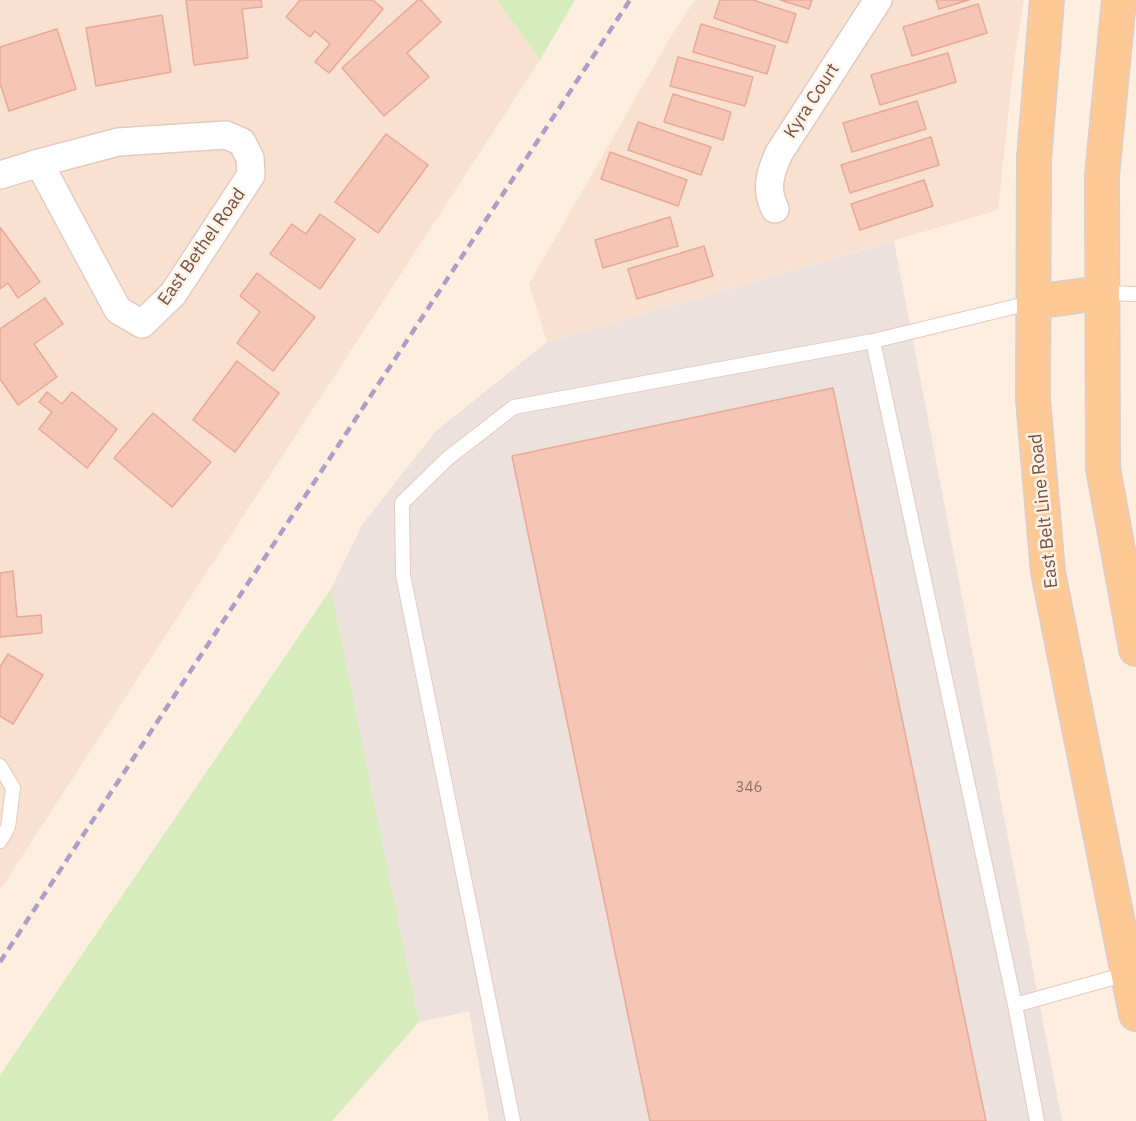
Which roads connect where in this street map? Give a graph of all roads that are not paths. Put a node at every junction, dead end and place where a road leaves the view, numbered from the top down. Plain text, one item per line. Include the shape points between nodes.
1 (878, 0) edge
2 (1047, 0) edge
3 (1119, 0) edge
4 (39, 163) junction
5 (0, 175) edge
6 (775, 209) dead end
7 (1101, 293) junction
8 (1136, 294) edge
9 (1034, 302) junction
10 (873, 342) junction
11 (1136, 649) edge
12 (0, 766) edge
13 (0, 842) edge
14 (1132, 972) edge
15 (1015, 1005) junction
16 (1136, 1014) edge
17 (513, 1121) edge
18 (1037, 1121) edge

1 - 6 street, Kyra Court via 779,153 769,184 769,197
2 - 9 main road, East Belt Line Road via 1034,159
3 - 7 main road via 1102,176
4 - 4 street, East Bethel Road via 118,142 226,135 242,142 250,158 251,175 173,294 142,324 118,310
4 - 5 street, East Bethel Road
7 - 8 lane
7 - 9 main road
7 - 11 main road via 1103,468
9 - 10 lane
9 - 14 main road, East Belt Line Road via 1033,400 1048,573
10 - 15 lane
10 - 17 lane via 514,407 448,458 402,503 403,575
12 - 13 lane via 13,788 8,827
14 - 15 lane
14 - 16 main road, East Belt Line Road
15 - 18 lane

